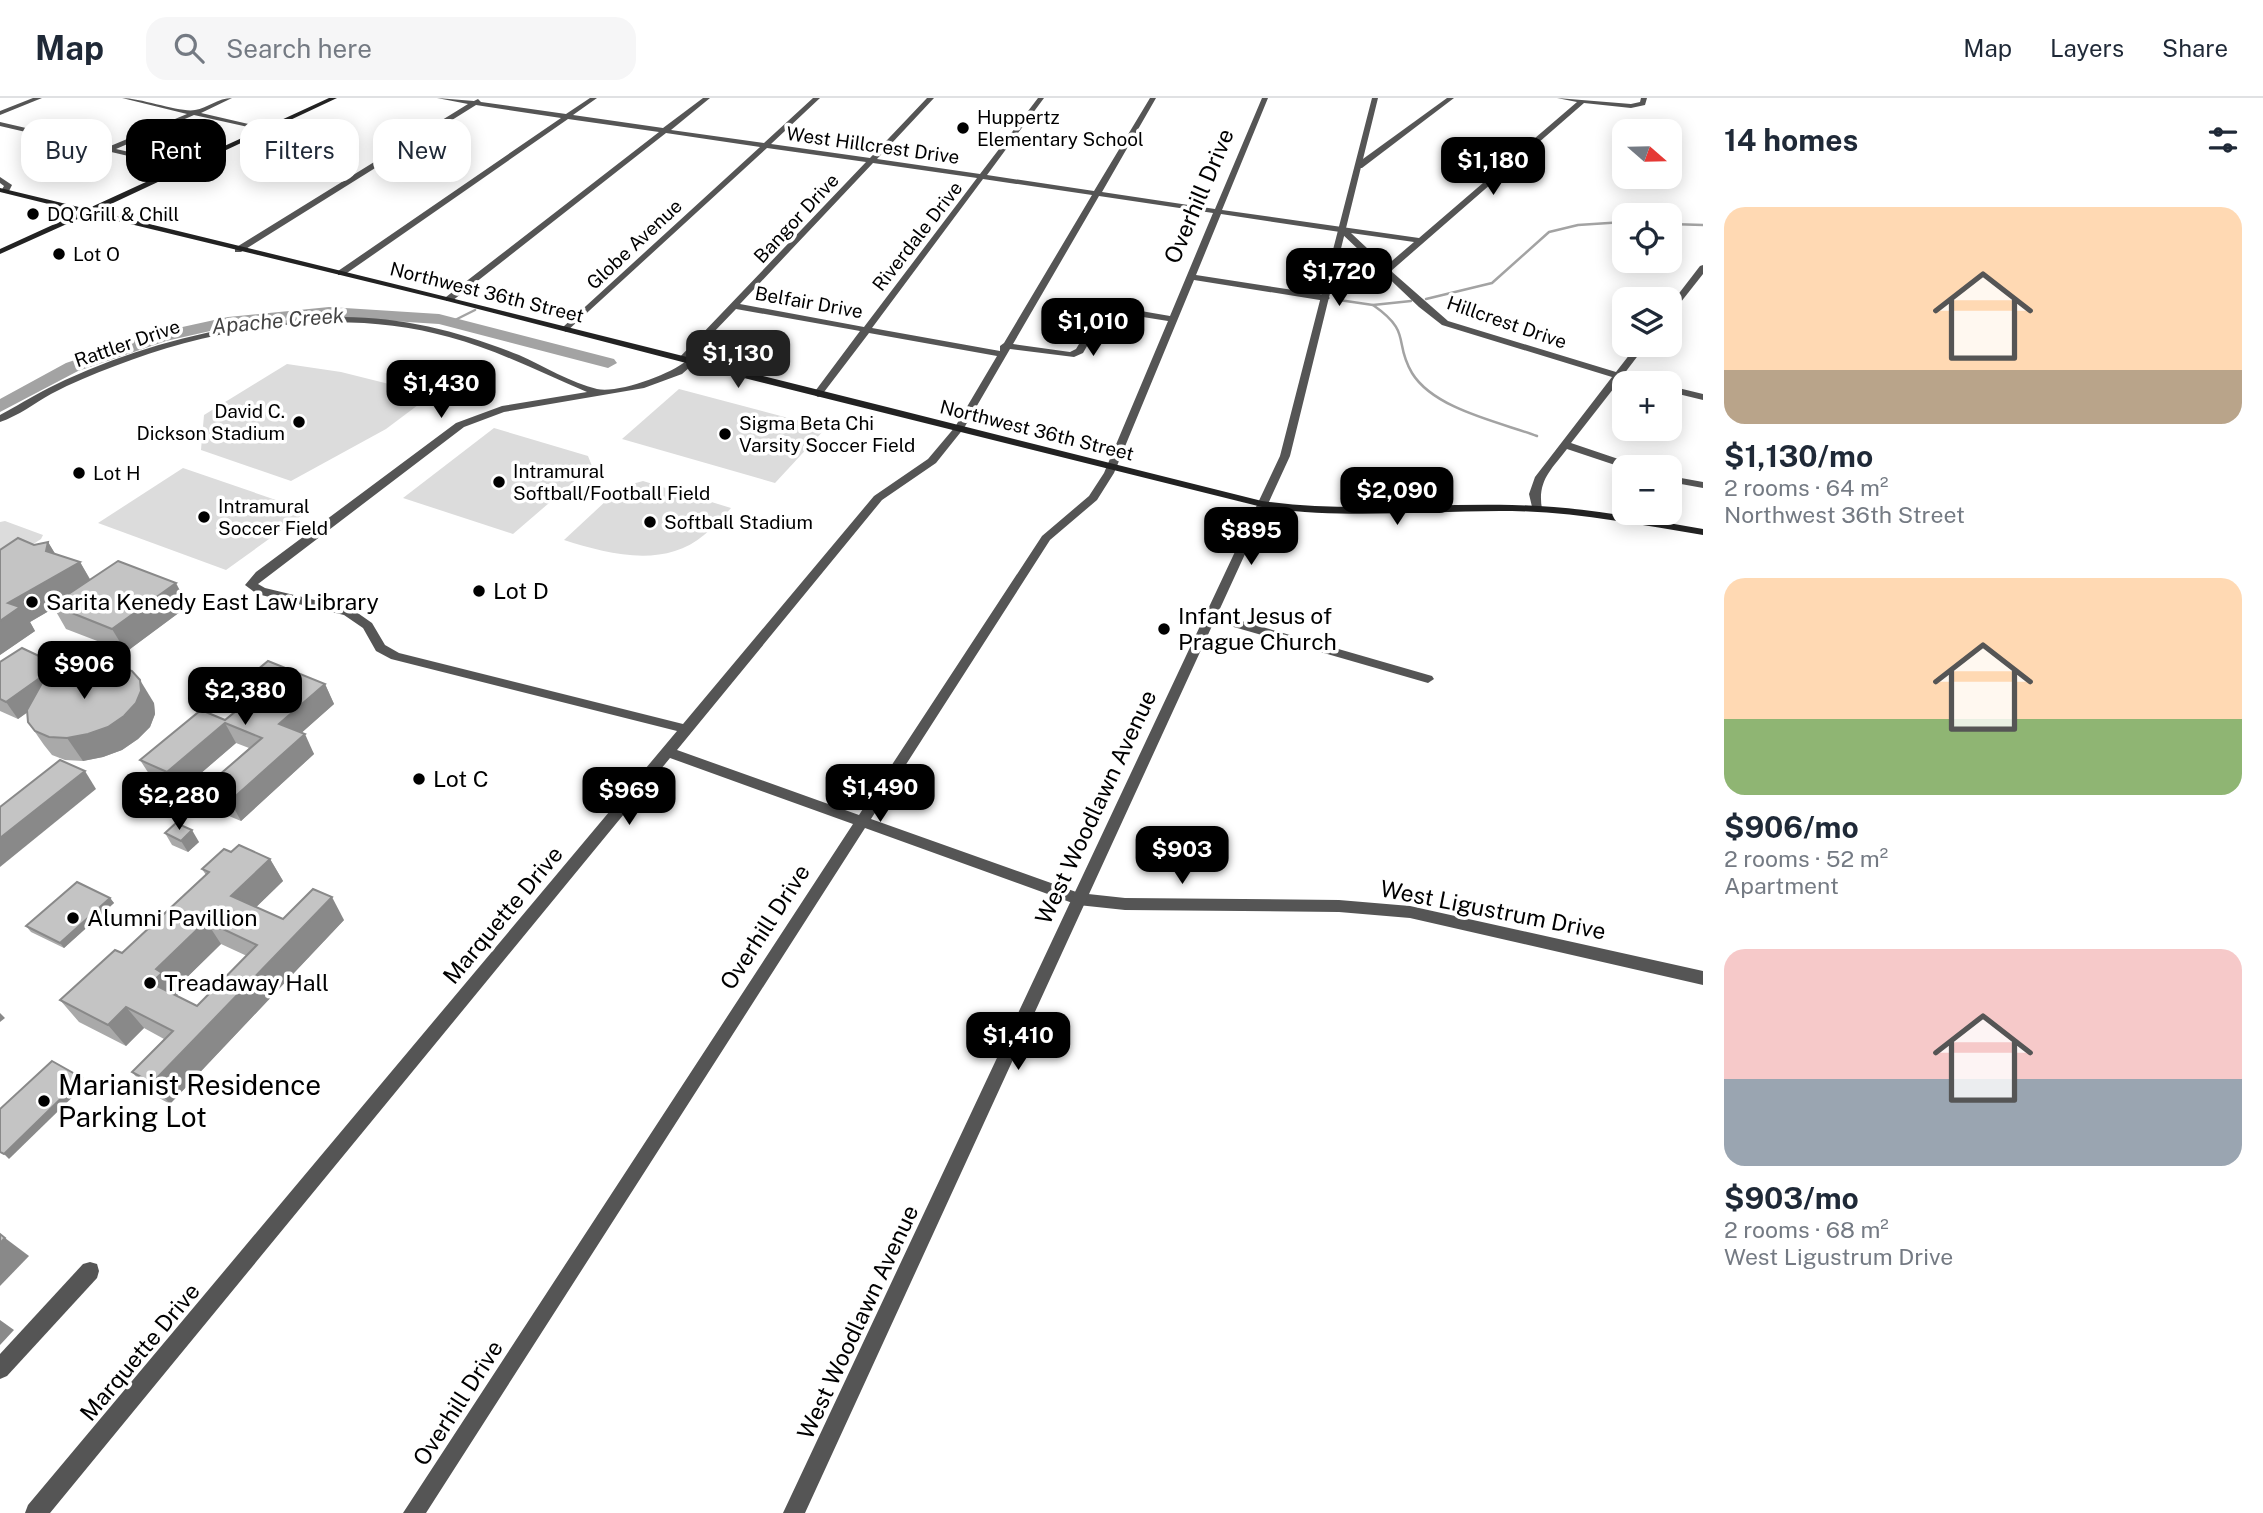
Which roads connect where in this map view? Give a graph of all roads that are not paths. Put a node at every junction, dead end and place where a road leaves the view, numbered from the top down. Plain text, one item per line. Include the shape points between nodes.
1 (39, 98) edge
2 (125, 98) edge
3 (229, 98) edge
4 (334, 98) edge
5 (440, 98) edge
6 (482, 98) edge
7 (594, 98) edge
8 (707, 98) edge
9 (817, 98) edge
10 (931, 98) edge
11 (1041, 98) edge
12 (1153, 98) edge
13 (1265, 98) edge
14 (1376, 98) edge
15 (1451, 98) edge
16 (1560, 98) edge
17 (1582, 101) junction
18 (1642, 102) edge
19 (474, 103) junction
20 (0, 113) edge
21 (195, 113) junction
22 (568, 116) junction
23 (288, 119) edge
24 (240, 123) edge
25 (0, 124) edge
26 (21, 129) edge
27 (666, 130) junction
28 (766, 145) junction
29 (112, 148) edge
30 (872, 160) junction
31 (1359, 166) junction
32 (983, 177) junction
33 (0, 179) edge
34 (152, 182) edge
35 (4, 193) edge
36 (1096, 194) junction
37 (1218, 211) junction
38 (87, 212) junction
39 (1343, 230) junction
40 (1421, 241) junction
41 (238, 250) junction
42 (0, 252) edge
43 (1386, 271) junction
44 (1701, 272) edge
45 (341, 273) junction
46 (1190, 277) junction
47 (1682, 295) edge
48 (1326, 298) junction
49 (449, 299) junction
50 (734, 306) junction
51 (1171, 319) junction
52 (566, 329) junction
53 (864, 330) junction
54 (1003, 350) junction
55 (1632, 357) edge
56 (687, 360) junction
57 (1621, 371) edge
58 (1612, 374) edge
59 (1612, 383) edge
60 (1682, 392) edge
61 (598, 394) junction
62 (818, 394) junction
63 (1703, 397) edge
64 (0, 419) edge
65 (959, 428) junction
66 (1566, 445) junction
67 (1612, 460) edge
68 (1111, 467) junction
69 (1682, 481) edge
70 (1703, 485) edge
71 (1262, 504) junction
72 (1537, 509) junction
73 (1703, 532) edge
74 (1210, 616) junction
75 (1428, 679) dead end
76 (686, 729) junction
77 (668, 752) junction
78 (860, 822) junction
79 (1077, 899) junction
80 (1703, 978) edge
81 (90, 1271) dead end
82 (0, 1369) edge
83 (36, 1513) edge
84 (414, 1513) edge
85 (794, 1513) edge

1 - 20 street
2 - 21 street
3 - 21 street
4 - 23 main road
5 - 19 street, West Hillcrest Drive
6 - 19 street
7 - 22 street
8 - 27 street
9 - 28 street, Globe Avenue
10 - 30 street, Bangor Drive
11 - 32 street, Riverdale Drive
12 - 36 street, Marquette Drive
13 - 37 street, Overhill Drive
14 - 31 street, West Woodlawn Avenue
15 - 31 street
16 - 17 street
17 - 18 street
17 - 40 street
19 - 22 street, West Hillcrest Drive
19 - 41 street
21 - 24 street
21 - 29 street
22 - 27 street, West Hillcrest Drive
22 - 45 street
25 - 26 street
27 - 28 street, West Hillcrest Drive
27 - 49 street
28 - 30 street, West Hillcrest Drive
28 - 52 street, Globe Avenue
30 - 32 street, West Hillcrest Drive
30 - 50 street, Bangor Drive
31 - 39 street, West Woodlawn Avenue
32 - 36 street, West Hillcrest Drive
32 - 53 street, Riverdale Drive
33 - 35 street via 8,185
34 - 38 main road
35 - 38 main road, Northwest 36th Street
36 - 37 street, West Hillcrest Drive
36 - 54 street, Marquette Drive
37 - 39 street, West Hillcrest Drive
37 - 46 street, Overhill Drive
38 - 41 main road, Northwest 36th Street
38 - 42 main road
39 - 40 street
39 - 43 street, Hillcrest Drive
39 - 48 street, West Woodlawn Avenue
40 - 43 street
41 - 45 main road, Northwest 36th Street
43 - 58 street, Hillcrest Drive via 1445,323
44 - 47 street
45 - 49 main road, Northwest 36th Street
46 - 48 street
46 - 51 street, Overhill Drive
48 - 71 street, West Woodlawn Avenue via 1289,445
49 - 52 main road, Northwest 36th Street
50 - 53 street, Belfair Drive
50 - 56 street, Bangor Drive
51 - 54 street, Belfair Drive via 1118,310 1102,313 1080,351 1072,355
51 - 68 street, Overhill Drive
52 - 56 main road, Northwest 36th Street
53 - 54 street, Belfair Drive
53 - 62 street, Riverdale Drive
54 - 65 street, Marquette Drive
55 - 57 street
56 - 61 street, Bangor Drive via 679,372 663,380
56 - 62 main road, Northwest 36th Street
59 - 66 street
60 - 63 street
61 - 64 street, Rattler Drive via 479,343 433,330 320,321 228,332 153,350 68,382
61 - 76 street, Bangor Drive via 502,409 460,425 251,585 277,596 348,612 368,626 380,648 394,656
62 - 65 main road, Northwest 36th Street
65 - 68 main road, Northwest 36th Street
65 - 76 street, Marquette Drive via 932,461 878,498
66 - 67 street
66 - 72 street via 1540,477 1534,494
68 - 71 main road, Northwest 36th Street
68 - 78 street, Overhill Drive via 1093,498 1046,538
69 - 70 street
71 - 72 main road, Northwest 36th Street via 1332,513
71 - 74 street, West Woodlawn Avenue
72 - 73 main road, Northwest 36th Street
74 - 75 street
74 - 79 street, West Woodlawn Avenue
76 - 77 street, Marquette Drive
77 - 78 street, West Ligustrum Drive
77 - 83 street, Marquette Drive
78 - 79 street, West Ligustrum Drive
78 - 84 street, Overhill Drive
79 - 80 street, West Ligustrum Drive via 1410,912
79 - 85 street, West Woodlawn Avenue
81 - 82 street

